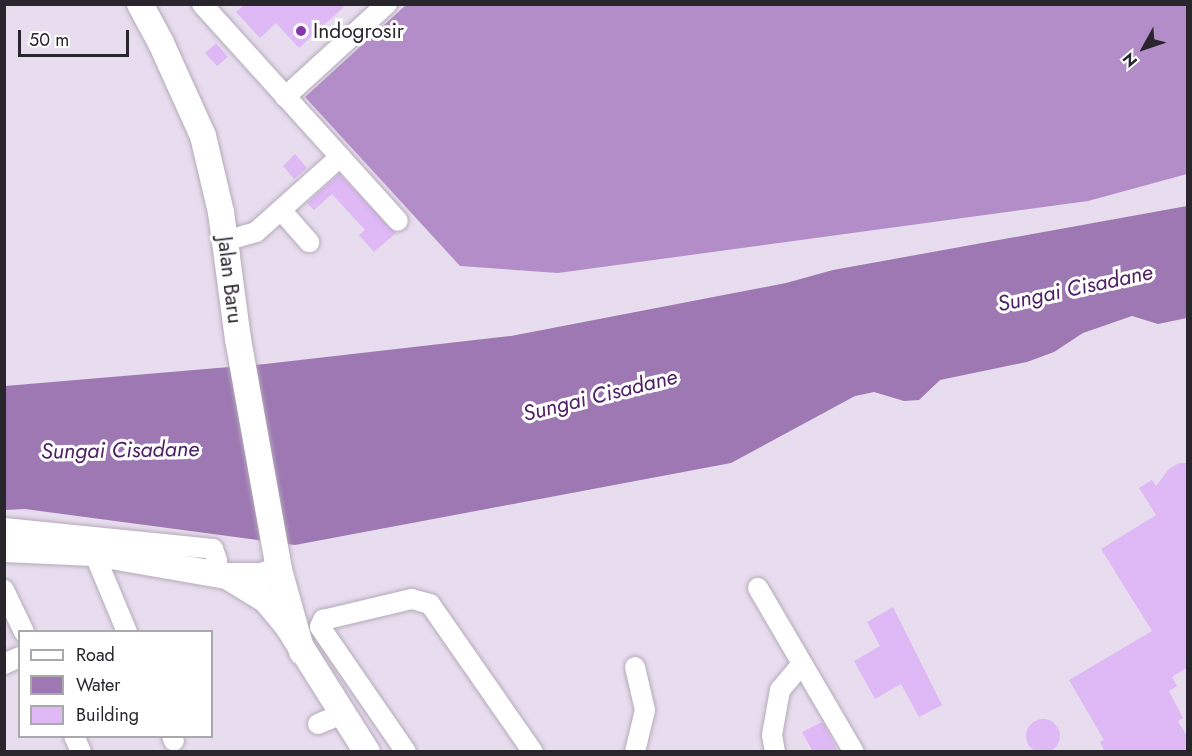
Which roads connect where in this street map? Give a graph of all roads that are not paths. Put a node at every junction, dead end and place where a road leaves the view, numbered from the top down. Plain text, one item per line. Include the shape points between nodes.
1 (140, 4) edge
2 (202, 4) edge
3 (387, 4) edge
4 (285, 97) junction
5 (340, 157) junction
6 (281, 210) junction
7 (398, 221) dead end
8 (225, 241) junction
9 (309, 242) dead end
10 (4, 528) edge
11 (4, 549) edge
12 (94, 553) junction
13 (278, 565) junction
14 (220, 575) junction
15 (758, 588) dead end
16 (4, 590) edge
17 (23, 630) edge
18 (126, 630) edge
19 (302, 652) junction
20 (18, 658) edge
21 (4, 664) edge
22 (802, 664) junction
23 (635, 667) dead end
24 (75, 738) edge
25 (81, 752) edge
26 (367, 752) edge
27 (406, 752) edge
28 (533, 752) edge
29 (635, 752) edge
30 (776, 752) edge
31 (854, 752) edge

1 - 8 main road, Jalan Baru via 203,136
2 - 4 lane
3 - 4 lane
4 - 5 lane
5 - 6 lane
5 - 7 lane
6 - 8 lane via 256,232
6 - 9 lane
8 - 13 main road, Jalan Baru via 237,339
10 - 14 lane via 213,549
11 - 12 main road
12 - 14 main road
12 - 18 lane
13 - 14 main road via 261,576
13 - 19 main road, Jalan Baru
14 - 19 main road via 266,600
15 - 22 lane
16 - 17 lane
19 - 26 main road via 330,719
20 - 21 lane
22 - 30 lane via 780,690 772,727
22 - 31 lane
23 - 29 lane via 645,710
24 - 25 lane
27 - 28 lane via 320,627 323,620 412,599 430,604

